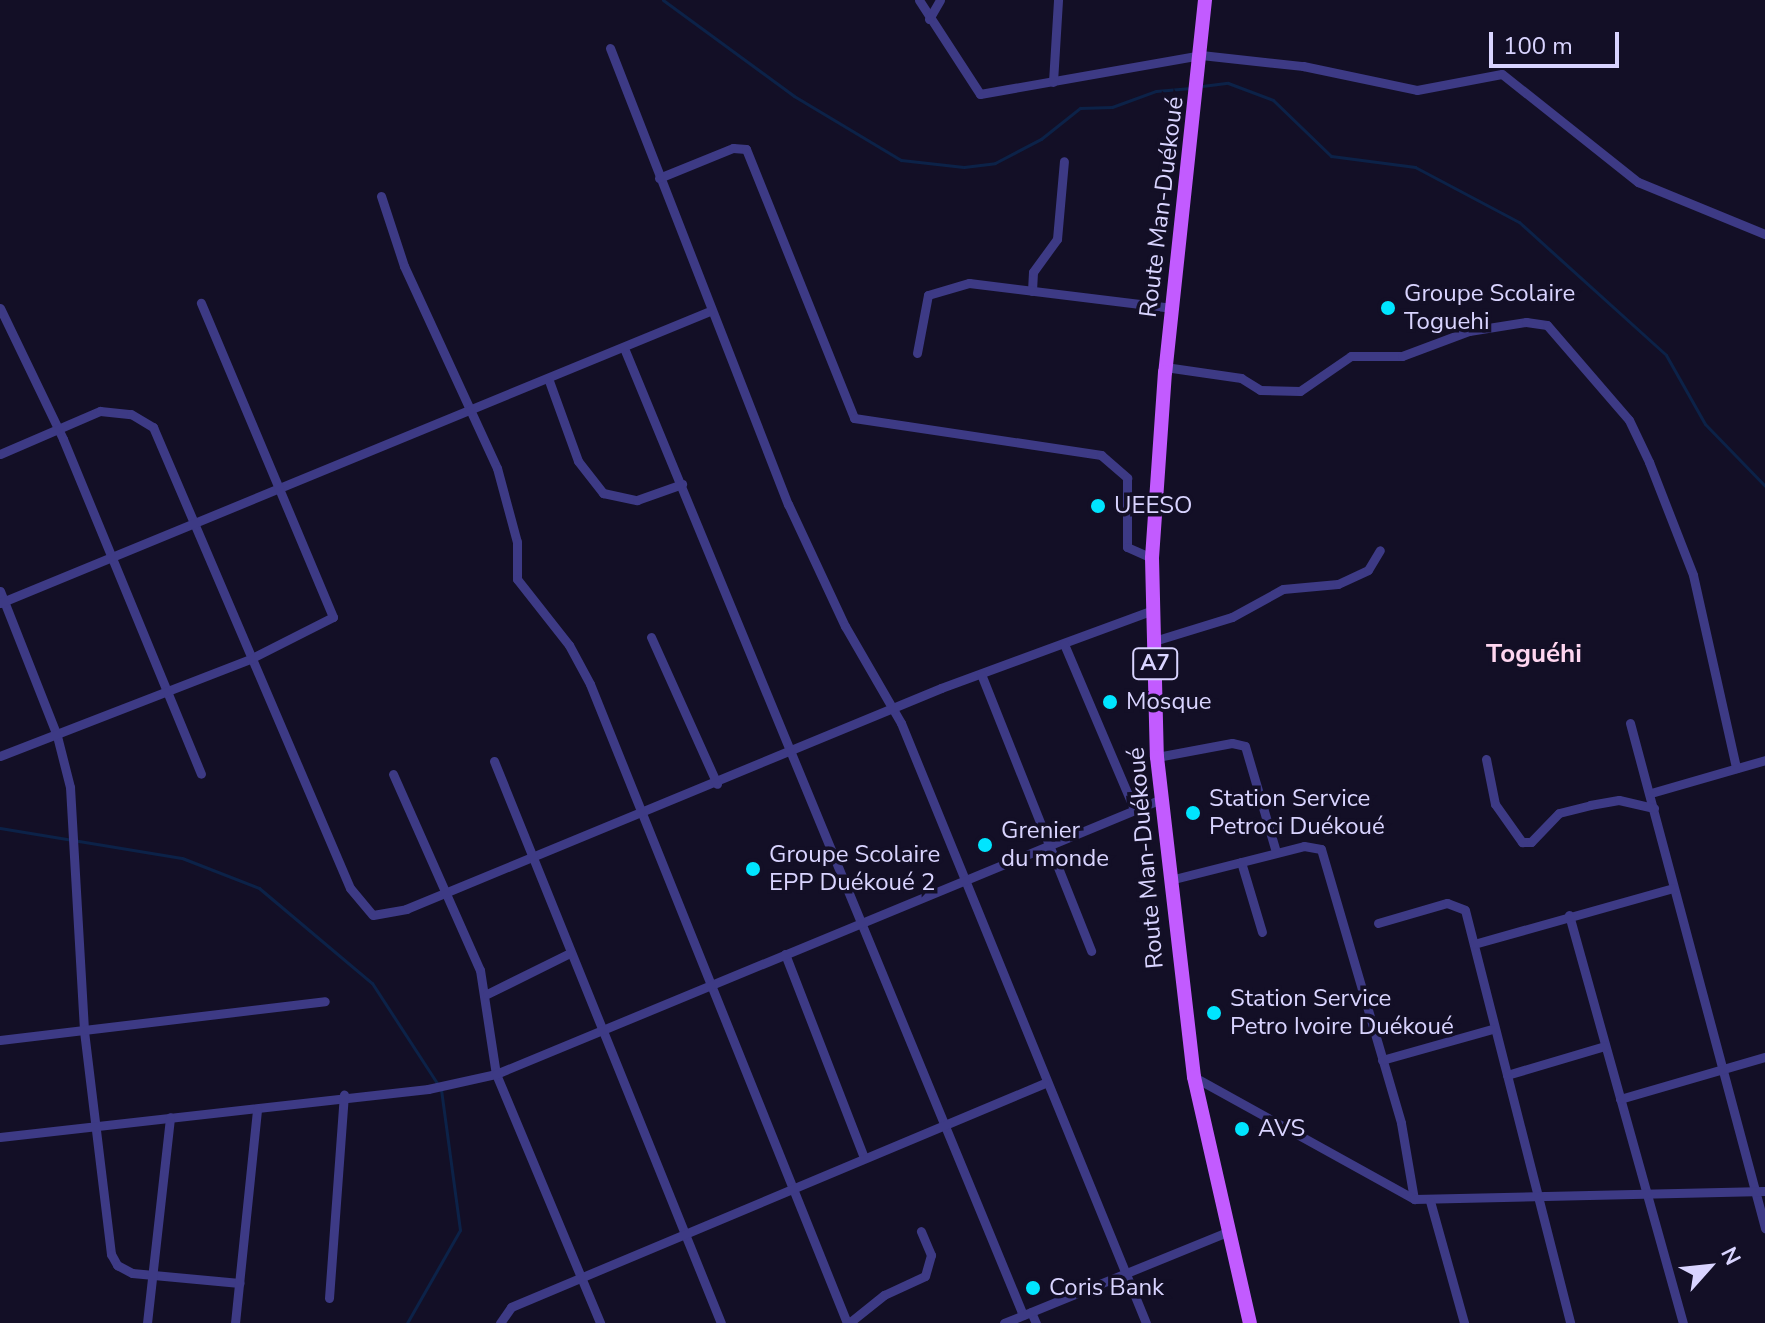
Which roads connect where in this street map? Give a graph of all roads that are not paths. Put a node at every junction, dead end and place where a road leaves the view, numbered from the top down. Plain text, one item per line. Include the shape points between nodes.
1 (919, 0) edge
2 (940, 0) edge
3 (1058, 0) edge
4 (1205, 0) edge
5 (929, 19) junction
6 (610, 48) dead end
7 (1201, 55) junction
8 (1053, 82) junction
9 (1064, 161) dead end
10 (659, 178) junction
11 (381, 196) dead end
12 (1765, 234) edge
13 (1032, 291) junction
14 (201, 303) dead end
15 (0, 308) edge
16 (1172, 308) junction
17 (710, 311) junction
18 (624, 348) junction
19 (917, 353) dead end
20 (1165, 367) junction
21 (548, 378) junction
22 (468, 412) junction
23 (57, 429) junction
24 (0, 454) edge
25 (682, 484) junction
26 (283, 489) junction
27 (198, 524) junction
28 (1380, 550) dead end
29 (110, 558) junction
30 (1152, 558) junction
31 (2, 598) edge
32 (1153, 610) junction
33 (651, 637) dead end
34 (1154, 641) junction
35 (1064, 644) junction
36 (250, 659) junction
37 (981, 674) junction
38 (167, 692) junction
39 (894, 707) junction
40 (1630, 723) dead end
41 (57, 736) junction
42 (791, 752) junction
43 (0, 756) edge
44 (1157, 757) junction
45 (1486, 759) dead end
46 (1765, 760) edge
47 (494, 761) dead end
48 (1736, 768) junction
49 (201, 774) dead end
50 (393, 774) dead end
51 (717, 784) junction
52 (1651, 793) junction
53 (1159, 800) junction
54 (1654, 808) junction
55 (1135, 811) junction
56 (640, 815) junction
57 (1048, 845) junction
58 (1276, 852) junction
59 (533, 858) junction
60 (1241, 862) junction
61 (962, 879) junction
62 (1170, 880) junction
63 (1673, 888) junction
64 (445, 894) junction
65 (1569, 915) junction
66 (861, 921) junction
67 (1378, 923) dead end
68 (1262, 932) dead end
69 (1474, 944) junction
70 (1091, 951) dead end
71 (570, 953) junction
72 (785, 954) junction
73 (709, 986) junction
74 (487, 994) junction
75 (325, 1001) dead end
76 (1492, 1029) junction
77 (601, 1030) junction
78 (84, 1031) junction
79 (0, 1040) edge
80 (1605, 1046) junction
81 (1765, 1057) edge
82 (1382, 1060) junction
83 (1723, 1068) junction
84 (496, 1074) junction
85 (1507, 1075) junction
86 (1194, 1077) junction
87 (1045, 1083) junction
88 (344, 1095) junction
89 (1620, 1099) junction
90 (257, 1109) junction
91 (170, 1117) junction
92 (92, 1125) junction
93 (942, 1127) junction
94 (0, 1137) edge
95 (864, 1158) junction
96 (1753, 1189) junction
97 (1765, 1191) edge
98 (791, 1192) junction
99 (1647, 1195) junction
100 (1414, 1199) junction
101 (1537, 1200) junction
102 (1430, 1201) junction
103 (1765, 1228) edge
104 (921, 1231) dead end
105 (1230, 1231) junction
106 (687, 1235) junction
107 (1125, 1271) junction
108 (151, 1275) junction
109 (582, 1276) junction
110 (240, 1283) junction
111 (329, 1298) dead end
112 (1027, 1313) junction
113 (147, 1323) edge
114 (235, 1323) edge
115 (500, 1323) edge
116 (600, 1323) edge
117 (721, 1323) edge
118 (848, 1323) edge
119 (1004, 1323) edge
120 (1036, 1323) edge
121 (1146, 1323) edge
122 (1250, 1323) edge
123 (1464, 1323) edge
124 (1570, 1323) edge
125 (1683, 1323) edge

1 - 5 street
2 - 5 street
3 - 8 street
4 - 7 main road, Route Man-Duékoué / A7
5 - 8 street via 975,92
6 - 10 street
7 - 8 street
7 - 12 street via 1303,66 1417,90 1502,74 1638,182
7 - 16 main road, Route Man-Duékoué / A7
9 - 13 street via 1057,239 1033,272
10 - 17 street
10 - 30 street via 733,148 746,149 848,412 881,426 1101,455 1127,478 1127,547
11 - 22 street via 404,266
13 - 16 street
13 - 19 street via 969,283 928,295
14 - 26 street
15 - 23 street
16 - 20 main road, Route Man-Duékoué / A7
17 - 18 street
17 - 39 street via 825,586
18 - 21 street
18 - 25 street
20 - 30 main road, Route Man-Duékoué / A7
20 - 48 street via 1241,378 1260,390 1300,391 1351,356 1402,356 1469,331 1526,322 1547,325 1629,420 1649,462 1693,575
21 - 22 street
21 - 25 street via 578,461 603,493 637,500
22 - 26 street
22 - 56 street via 497,468 517,542 517,579 580,664
23 - 24 street
23 - 27 street via 107,410 147,421
23 - 29 street
25 - 42 street
26 - 27 street
26 - 36 street via 333,617
27 - 29 street
27 - 36 street
28 - 34 street via 1368,570 1338,584 1283,589 1232,617
29 - 31 street
29 - 38 street
30 - 32 main road, Route Man-Duékoué / A7
31 - 41 street
32 - 34 main road, Route Man-Duékoué / A7
32 - 35 street
33 - 51 street
34 - 44 main road, Route Man-Duékoué / A7
35 - 37 street
35 - 55 street
36 - 38 street
36 - 64 street via 360,907 390,914
37 - 39 street
37 - 57 street
38 - 41 street
38 - 49 street
39 - 42 street
39 - 61 street
40 - 52 street
41 - 43 street
41 - 78 street via 70,787
42 - 51 street
42 - 66 street
44 - 53 main road, Route Man-Duékoué / A7
44 - 58 street via 1232,743 1245,746
45 - 54 street via 1495,804 1522,842 1531,842 1559,813 1590,805 1619,800
46 - 48 street
47 - 59 street
48 - 52 street
50 - 64 street
51 - 56 street
52 - 54 street
53 - 55 street
53 - 62 main road, Route Man-Duékoué / A7
54 - 63 street
55 - 57 street
56 - 59 street
56 - 73 street
57 - 61 street
57 - 70 street
58 - 60 street
58 - 82 street via 1321,849
59 - 64 street
59 - 71 street
60 - 62 street
60 - 68 street
61 - 66 street
61 - 87 street
62 - 86 main road, Route Man-Duékoué / A7
63 - 65 street
63 - 83 street
64 - 74 street
65 - 69 street
65 - 80 street
66 - 72 street
66 - 93 street
67 - 69 street via 1456,902 1465,910
69 - 76 street
71 - 74 street
71 - 77 street
72 - 73 street
72 - 95 street
73 - 77 street
73 - 98 street
74 - 84 street
75 - 78 street
76 - 82 street
76 - 85 street
77 - 84 street
77 - 106 street
78 - 79 street
78 - 92 street
80 - 85 street
80 - 89 street
81 - 83 street
82 - 100 street via 1407,1148
83 - 89 street
83 - 96 street
84 - 88 street via 428,1089
84 - 109 street
85 - 101 street
86 - 100 street
86 - 105 main road, Route Man-Duékoué / A7
87 - 93 street
87 - 107 street
88 - 90 street
88 - 111 street
89 - 99 street
90 - 91 street
90 - 110 street
91 - 92 street
91 - 108 street
92 - 94 street
92 - 108 street via 111,1254 126,1271
93 - 95 street
93 - 112 street
95 - 98 street
96 - 97 street
96 - 99 street
96 - 103 street
98 - 106 street
98 - 118 street
99 - 101 street
99 - 125 street
100 - 102 street
101 - 102 street
101 - 124 street
102 - 123 street
104 - 118 street via 931,1255 925,1276 884,1295
105 - 107 street
105 - 122 main road, Route Man-Duékoué / A7
106 - 109 street
106 - 117 street
107 - 112 street
107 - 121 street
108 - 110 street
108 - 113 street
109 - 115 street via 511,1307
109 - 116 street
110 - 114 street
112 - 119 street
112 - 120 street

